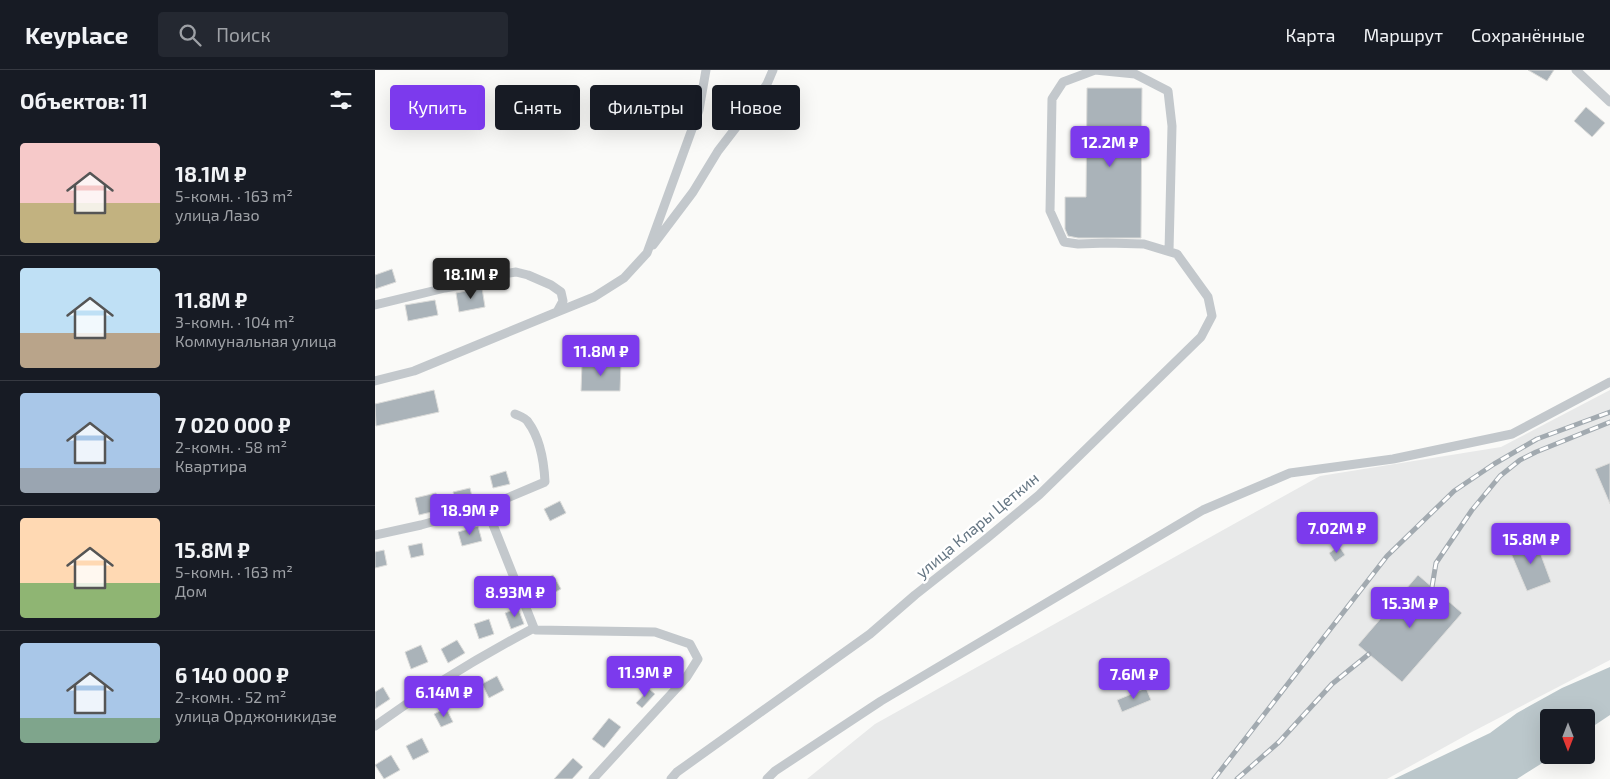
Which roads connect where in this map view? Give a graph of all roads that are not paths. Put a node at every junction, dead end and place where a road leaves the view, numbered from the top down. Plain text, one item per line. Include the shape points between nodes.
1 (706, 70) edge
2 (773, 70) edge
3 (1576, 70) edge
4 (1131, 72) edge
5 (1610, 102) edge
6 (1169, 251) junction
7 (647, 253) junction
8 (375, 305) edge
9 (557, 312) junction
10 (375, 381) edge
11 (1610, 382) edge
12 (515, 414) dead end
13 (486, 507) junction
14 (375, 535) edge
15 (534, 628) junction
16 (375, 726) edge
17 (593, 779) edge
18 (671, 779) edge
19 (767, 779) edge

1 - 7 street via 699,110
2 - 7 street via 767,84 718,151 693,192
3 - 5 street
4 - 6 street, улица Клары Цеткин via 1168,92 1172,126
4 - 6 street, улица Клары Цеткин via 1095,70 1063,82 1052,99 1050,211 1064,242 1144,244
6 - 18 street, улица Клары Цеткин via 1177,254 1208,297 1212,316 1201,337 1039,496 870,634
7 - 9 street via 624,278 594,297
8 - 9 street via 516,272 561,292 563,302
9 - 10 street via 414,371
11 - 19 street via 1512,434 1393,459 1290,474 1203,510 881,701
12 - 13 street via 527,420 536,437 545,469 545,482
13 - 14 street
13 - 15 street
15 - 16 street via 487,653
15 - 17 street via 655,632 690,644 698,659 686,678

